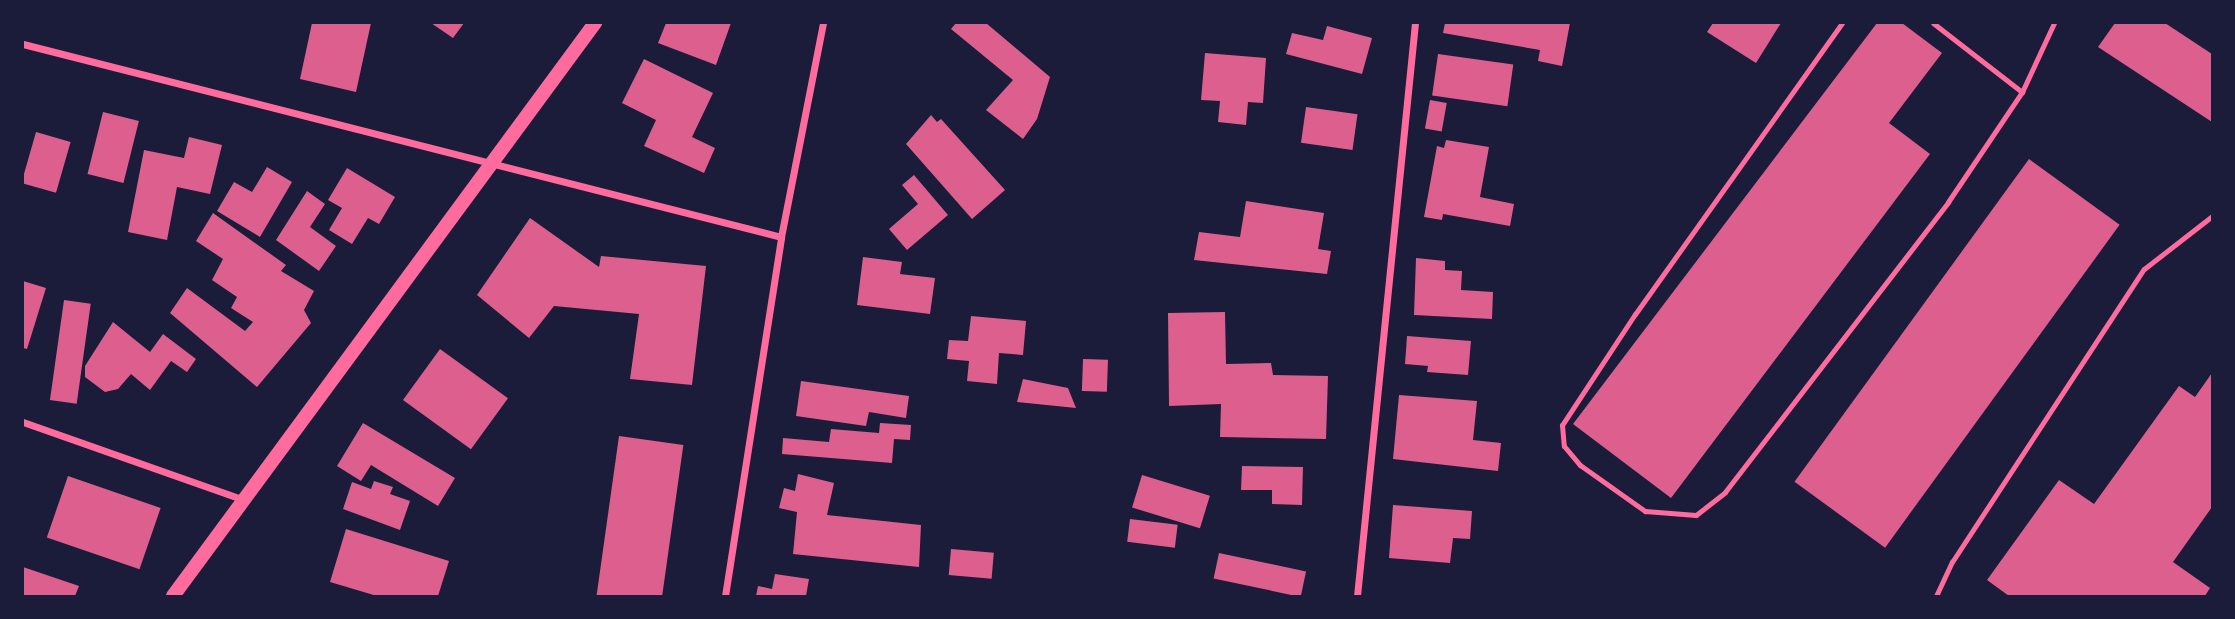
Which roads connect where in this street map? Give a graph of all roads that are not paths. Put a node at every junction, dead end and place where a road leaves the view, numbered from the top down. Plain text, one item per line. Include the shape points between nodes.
1 (595, 23) edge
2 (823, 23) edge
3 (1415, 23) edge
4 (1842, 23) edge
5 (1933, 23) edge
6 (2054, 23) edge
7 (23, 44) edge
8 (2022, 92) junction
9 (491, 160) junction
10 (2212, 216) edge
11 (781, 237) junction
12 (23, 422) edge
13 (245, 500) junction
14 (173, 596) edge
15 (725, 596) edge
16 (1357, 596) edge
17 (1936, 596) edge

1 - 9 main road
2 - 11 street
3 - 16 street
4 - 8 lane via 1628,324 1562,425 1564,446 1580,465 1646,510 1696,515 1725,492 1948,202
5 - 8 lane
6 - 8 lane
7 - 9 street
9 - 11 street
9 - 13 main road
10 - 17 lane via 2144,269 1952,562
11 - 15 street
12 - 13 street
13 - 14 main road

